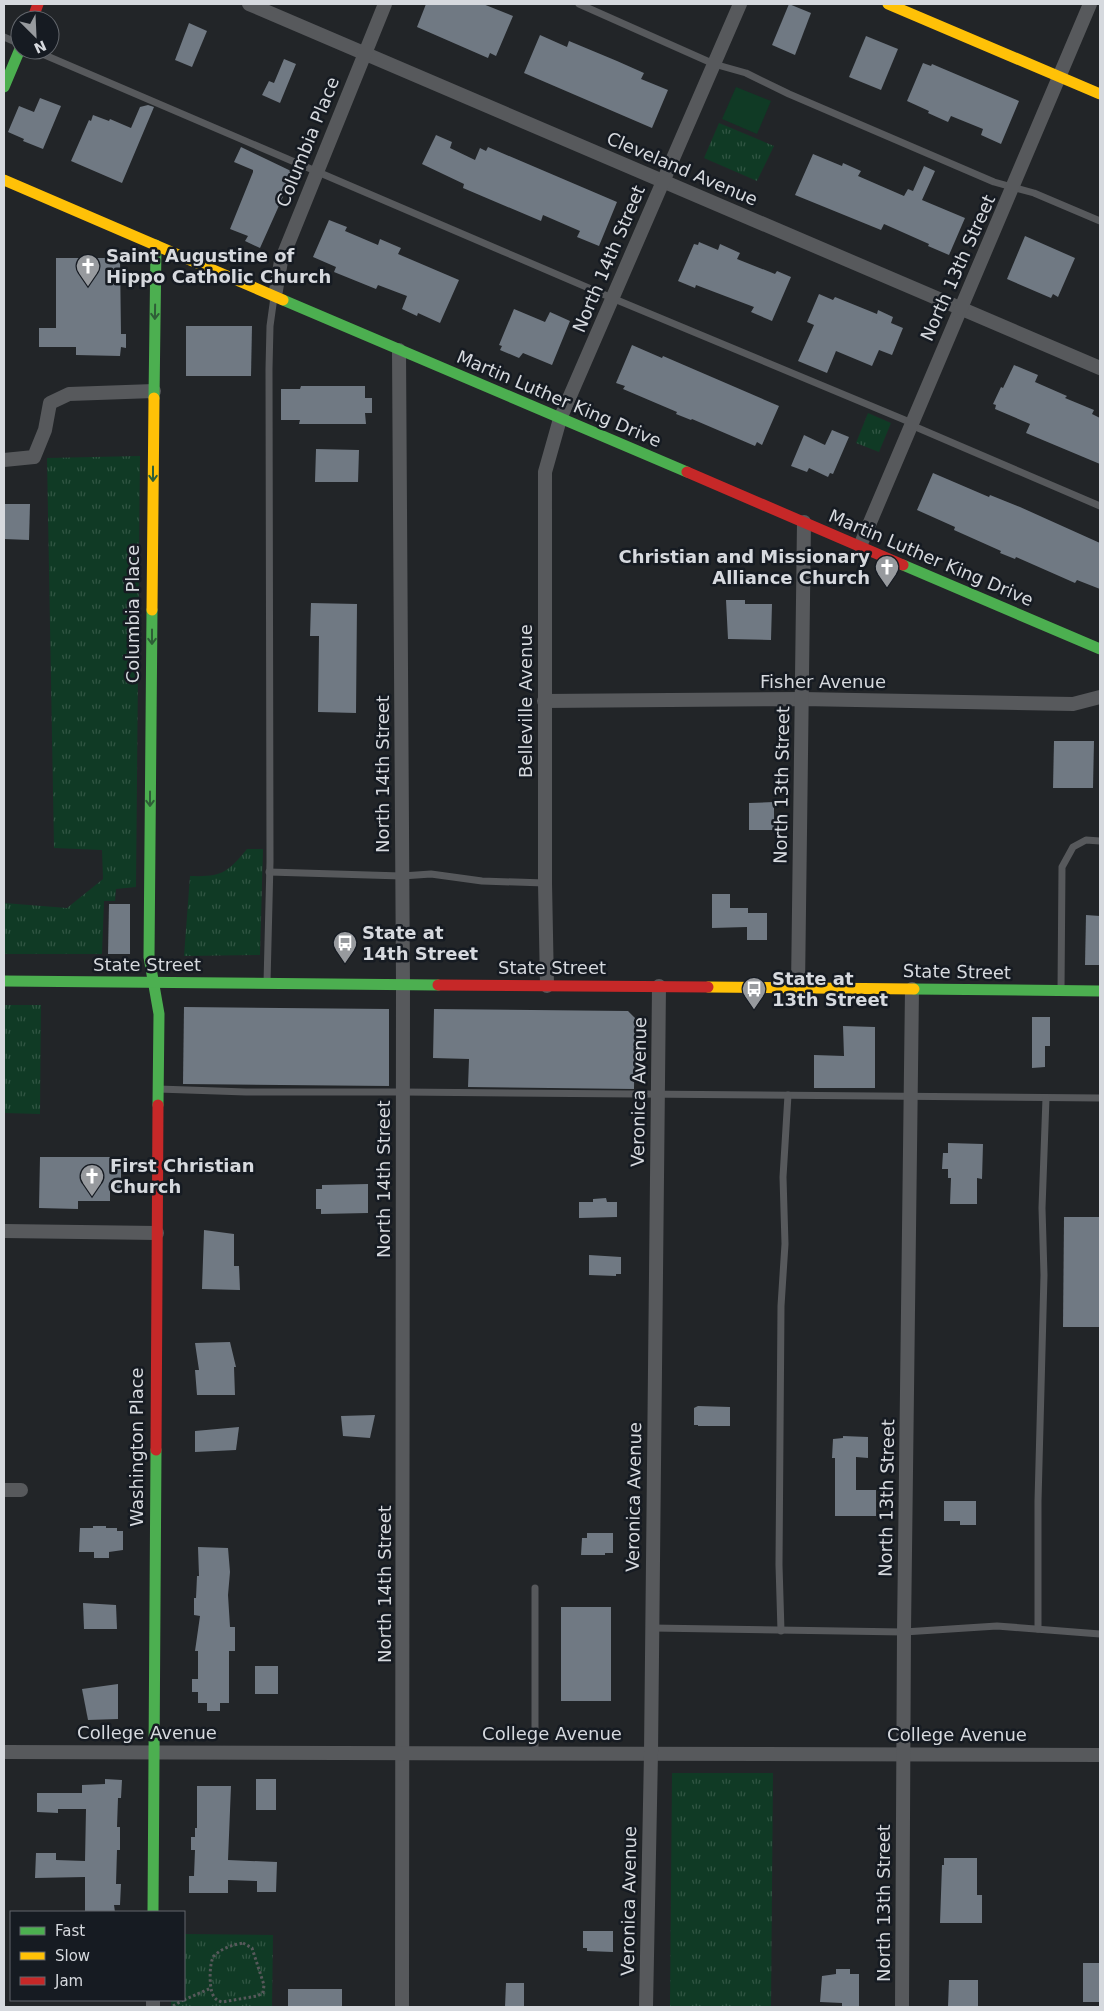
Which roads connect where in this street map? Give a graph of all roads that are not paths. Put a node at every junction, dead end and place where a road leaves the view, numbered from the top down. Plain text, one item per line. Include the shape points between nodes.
1 (249, 4) edge
2 (385, 4) edge
3 (579, 4) edge
4 (740, 4) edge
5 (888, 4) edge
6 (1090, 4) edge
7 (364, 53) junction
8 (15, 60) edge
9 (56, 60) edge
10 (714, 64) junction
11 (1059, 76) junction
12 (4, 87) edge
13 (1100, 94) edge
14 (317, 171) junction
15 (4, 180) edge
16 (663, 182) junction
17 (1014, 187) junction
18 (1100, 221) edge
19 (156, 245) junction
20 (274, 296) junction
21 (612, 298) junction
22 (961, 308) junction
23 (399, 350) junction
24 (1100, 368) edge
25 (154, 391) junction
26 (560, 419) junction
27 (912, 424) junction
28 (4, 460) edge
29 (1100, 506) edge
30 (804, 522) junction
31 (860, 546) junction
32 (1100, 650) edge
33 (1100, 697) edge
34 (802, 699) junction
35 (544, 701) junction
36 (1100, 840) edge
37 (269, 872) junction
38 (402, 876) junction
39 (545, 883) junction
40 (4, 981) edge
41 (152, 983) junction
42 (267, 983) junction
43 (403, 985) junction
44 (547, 986) junction
45 (659, 986) junction
46 (798, 987) junction
47 (912, 989) junction
48 (1100, 991) edge
49 (1061, 992) junction
50 (158, 1090) junction
51 (403, 1092) junction
52 (658, 1094) junction
53 (788, 1096) junction
54 (911, 1097) junction
55 (1046, 1098) junction
56 (1100, 1098) edge
57 (4, 1231) edge
58 (157, 1233) junction
59 (4, 1490) edge
60 (21, 1490) dead end
61 (535, 1588) dead end
62 (652, 1628) junction
63 (1038, 1629) junction
64 (781, 1631) junction
65 (904, 1632) junction
66 (1100, 1634) edge
67 (4, 1752) edge
68 (154, 1752) junction
69 (651, 1752) junction
70 (404, 1753) junction
71 (536, 1753) junction
72 (904, 1754) junction
73 (1100, 1754) edge
74 (153, 1911) edge
75 (402, 2007) edge
76 (646, 2007) edge
77 (902, 2007) edge

1 - 7 street, Cleveland Avenue
2 - 7 street, Columbia Place
3 - 10 lane
4 - 10 street, North 14th Street
5 - 11 street
6 - 11 street, North 13th Street
7 - 14 street, Columbia Place
7 - 16 street, Cleveland Avenue
8 - 12 street
9 - 14 lane
10 - 16 street, North 14th Street
10 - 17 lane via 746,73 994,182
11 - 13 street
11 - 17 street, North 13th Street
14 - 20 street, Columbia Place via 281,261
14 - 21 lane
15 - 19 street, Martin Luther King Drive
16 - 21 street, North 14th Street
16 - 22 street, Cleveland Avenue
17 - 18 lane
17 - 22 street, North 13th Street
19 - 20 street, Martin Luther King Drive
19 -> 25 street, Columbia Place
20 - 23 street, Martin Luther King Drive
20 - 37 lane via 269,369
21 - 26 street, North 14th Street
21 - 27 lane
22 - 24 street, Cleveland Avenue
22 - 27 street, North 13th Street
23 - 26 street, Martin Luther King Drive
23 - 38 street, North 14th Street
25 - 28 street via 69,394 50,403 45,430 34,457
25 -> 41 street, Columbia Place via 149,957
26 - 30 street, Martin Luther King Drive
26 - 35 street, Belleville Avenue via 545,472
27 - 29 lane
27 - 31 street, North 13th Street
30 - 31 street, Martin Luther King Drive
30 - 34 street, North 13th Street
31 - 32 street, Martin Luther King Drive
33 - 34 street, Fisher Avenue via 1073,704
34 - 35 street, Fisher Avenue
34 - 46 street, North 13th Street
35 - 39 street, Belleville Avenue
36 - 49 lane via 1086,840 1073,847 1062,867
37 - 38 lane
37 - 42 lane
38 - 39 lane via 431,874 482,881
38 - 43 street, North 14th Street
39 - 44 street, Belleville Avenue
40 - 41 street, State Street
41 - 42 street, State Street
41 - 50 street, Washington Place via 159,1014
42 - 43 street, State Street
43 - 44 street, State Street
43 - 51 street, North 14th Street
44 - 45 street, State Street
45 - 46 street, State Street
45 - 52 street, Veronica Avenue
46 - 47 street, State Street
47 - 49 street, State Street
47 - 54 street, North 13th Street
48 - 49 street, State Street
50 - 51 lane
50 - 58 street, Washington Place
51 - 52 lane
51 - 70 street, North 14th Street
52 - 53 lane
52 - 62 street, Veronica Avenue
53 - 54 lane
53 - 64 lane via 781,1315
54 - 55 lane
54 - 65 street, North 13th Street
55 - 56 lane
55 - 63 lane
57 - 58 street
58 - 68 street, Washington Place
59 - 60 street
61 - 71 lane
62 - 64 lane
62 - 69 street, Veronica Avenue
63 - 65 lane via 975,1626
63 - 66 lane
64 - 65 lane
65 - 72 street, North 13th Street
67 - 68 street, College Avenue
68 - 70 street, College Avenue
68 - 74 street, Washington Place
69 - 71 street, College Avenue
69 - 72 street, College Avenue
69 - 76 street, Veronica Avenue
70 - 71 street, College Avenue
70 - 75 street, North 14th Street
72 - 73 street, College Avenue
72 - 77 street, North 13th Street

